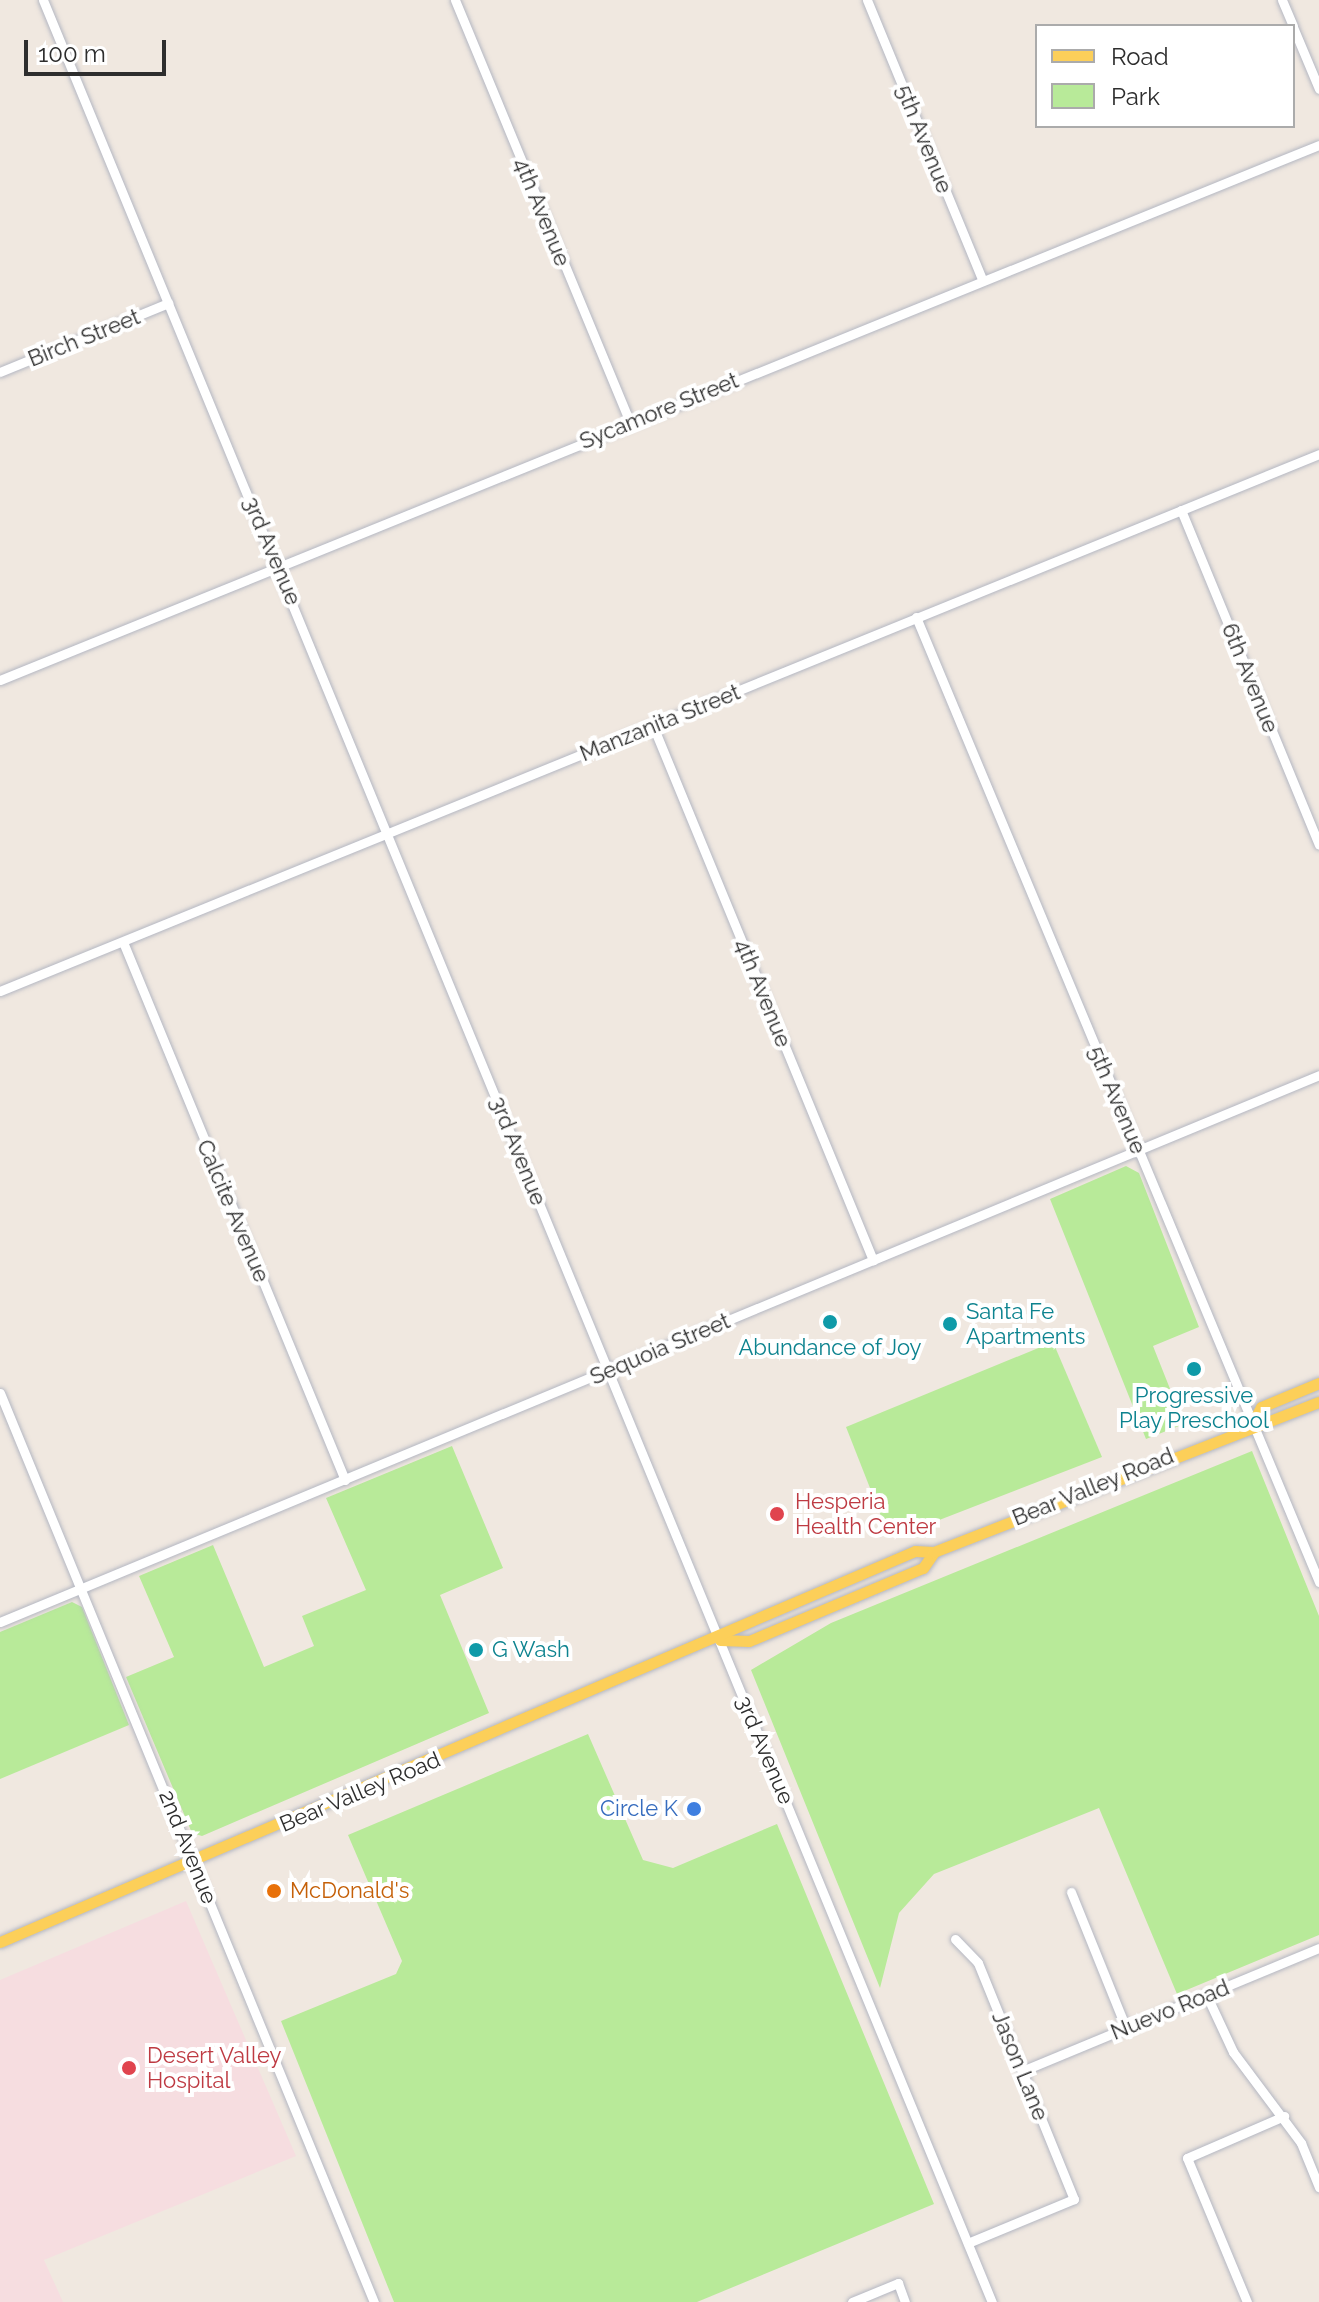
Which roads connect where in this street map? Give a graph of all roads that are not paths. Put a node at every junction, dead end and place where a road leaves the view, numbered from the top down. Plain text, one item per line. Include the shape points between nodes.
1 (43, 0) edge
2 (455, 0) edge
3 (867, 0) edge
4 (1282, 0) edge
5 (1292, 24) edge
6 (1295, 31) edge
7 (1319, 89) edge
8 (1319, 145) edge
9 (982, 279) junction
10 (168, 303) junction
11 (0, 372) edge
12 (630, 423) junction
13 (1319, 454) edge
14 (1181, 510) junction
15 (278, 565) junction
16 (916, 617) junction
17 (0, 680) edge
18 (653, 726) junction
19 (389, 833) junction
20 (1319, 845) edge
21 (123, 942) junction
22 (0, 991) edge
23 (1319, 1075) edge
24 (1137, 1150) junction
25 (873, 1260) junction
26 (608, 1371) junction
27 (1319, 1383) edge
28 (0, 1393) edge
29 (1319, 1402) edge
30 (1253, 1422) junction
31 (345, 1480) junction
32 (934, 1552) junction
33 (1319, 1582) edge
34 (81, 1589) junction
35 (0, 1622) edge
36 (720, 1640) junction
37 (194, 1862) junction
38 (1071, 1892) dead end
39 (955, 1939) dead end
40 (0, 1942) edge
41 (1319, 1948) edge
42 (1206, 1994) junction
43 (1126, 2028) junction
44 (1022, 2071) junction
45 (1284, 2116) junction
46 (1319, 2187) edge
47 (968, 2243) junction
48 (374, 2302) edge
49 (852, 2302) edge
50 (905, 2302) edge
51 (992, 2302) edge
52 (1247, 2302) edge

1 - 10 street, 3rd Avenue
2 - 12 street, 4th Avenue
3 - 9 street, 5th Avenue
4 - 5 street
6 - 7 street
8 - 9 street, Sycamore Street
9 - 12 street, Sycamore Street
10 - 11 street, Birch Street
10 - 15 street, 3rd Avenue
12 - 15 street, Sycamore Street
13 - 14 street, Manzanita Street
14 - 16 street, Manzanita Street
14 - 20 street, 6th Avenue
15 - 17 street, Sycamore Street
15 - 19 street, 3rd Avenue
16 - 18 street, Manzanita Street
16 - 24 street, 5th Avenue
18 - 19 street, Manzanita Street
18 - 25 street, 4th Avenue
19 - 21 street, Manzanita Street
19 - 26 street, 3rd Avenue
21 - 22 street, Manzanita Street
21 - 31 street, Calcite Avenue
23 - 24 street, Sequoia Street
24 - 25 street, Sequoia Street
24 - 30 street, 5th Avenue
25 - 26 street, Sequoia Street
26 - 31 street, Sequoia Street
26 - 36 street, 3rd Avenue
27 - 30 main road, Bear Valley Road via 1261,1407
28 - 34 street, 2nd Avenue
29 - 30 main road, Bear Valley Road
30 - 32 main road, Bear Valley Road
30 - 33 street, 5th Avenue
31 - 34 street, Sequoia Street
32 - 36 main road, Bear Valley Road via 915,1551 740,1623
32 - 36 main road, Bear Valley Road via 923,1568 749,1641
34 - 35 street, Sequoia Street
34 - 37 street, 2nd Avenue
36 - 37 main road, Bear Valley Road
36 - 47 street, 3rd Avenue
37 - 40 main road, Bear Valley Road
37 - 48 street, 2nd Avenue
38 - 43 street
39 - 44 street, Jason Lane via 978,1963
41 - 42 street, Nuevo Road
42 - 43 street, Nuevo Road
42 - 45 street via 1233,2052
43 - 44 street, Nuevo Road
44 - 47 street, Jason Lane via 1074,2199
45 - 46 street
45 - 52 street via 1187,2158
47 - 51 street, 3rd Avenue
49 - 50 street via 898,2283

